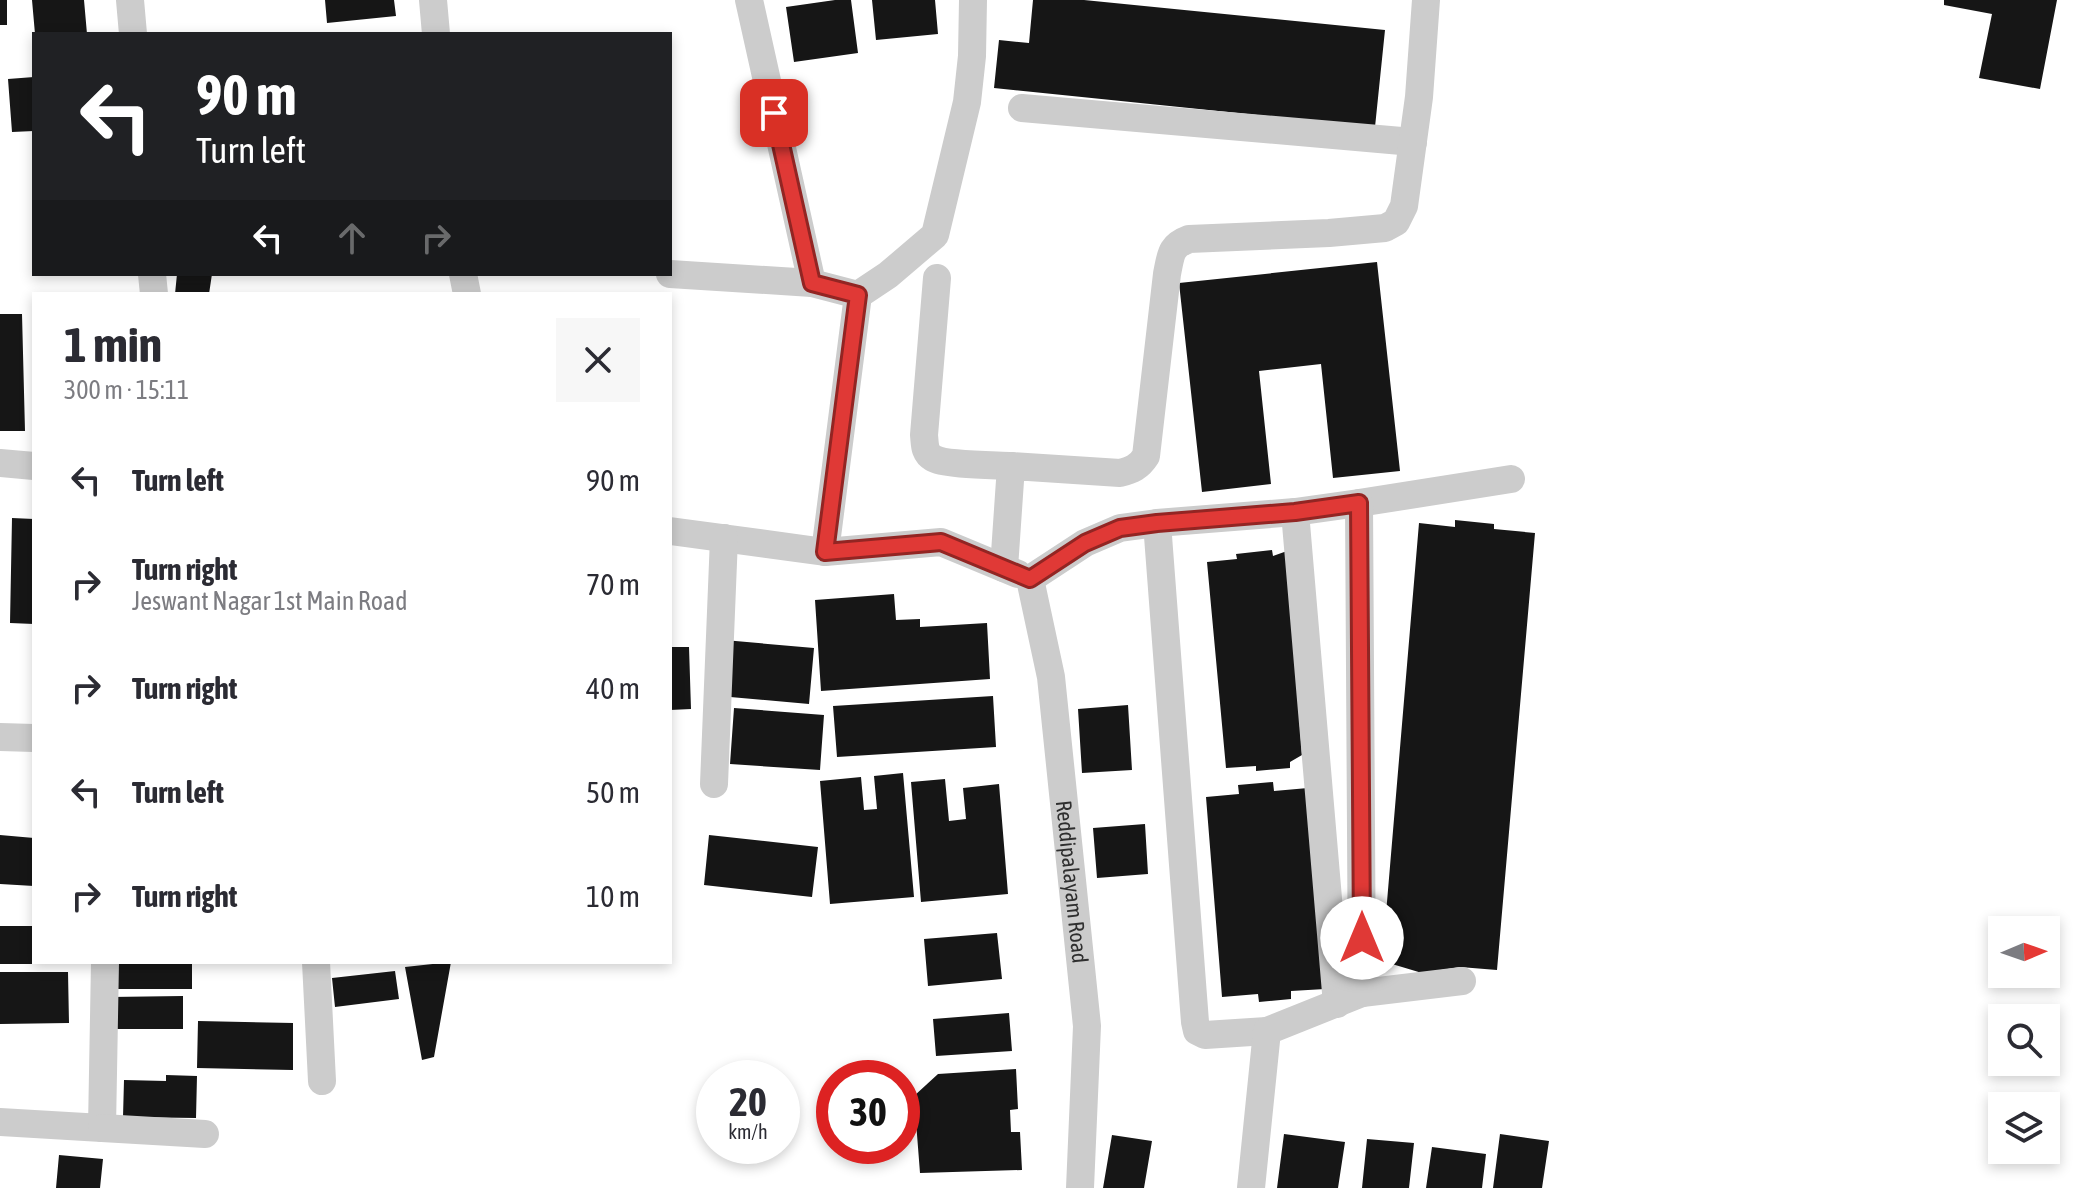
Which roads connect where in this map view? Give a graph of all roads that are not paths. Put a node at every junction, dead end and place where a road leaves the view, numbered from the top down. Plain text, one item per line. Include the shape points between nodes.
1 (130, 0) edge
2 (433, 0) edge
3 (749, 0) edge
4 (973, 0) edge
5 (1426, 0) edge
6 (133, 32) edge
7 (436, 32) edge
8 (1022, 108) dead end
9 (1413, 142) junction
10 (672, 274) edge
11 (937, 278) dead end
12 (812, 283) junction
13 (858, 295) junction
14 (0, 463) edge
15 (32, 466) edge
16 (1011, 466) junction
17 (1511, 479) dead end
18 (1359, 503) junction
19 (1295, 512) junction
20 (1157, 523) junction
21 (672, 531) edge
22 (724, 538) junction
23 (825, 552) junction
24 (1017, 574) junction
25 (0, 737) edge
26 (32, 738) edge
27 (714, 784) dead end
28 (105, 964) edge
29 (316, 964) edge
30 (1462, 981) dead end
31 (1349, 999) junction
32 (1267, 1031) junction
33 (322, 1081) dead end
34 (0, 1122) edge
35 (102, 1128) junction
36 (205, 1134) dead end
37 (1080, 1188) edge
38 (1251, 1188) edge

1 - 6 street
2 - 7 street
3 - 12 street
4 - 13 street via 967,102 935,235
5 - 9 street
8 - 9 street
9 - 16 street via 1404,206 1396,222 1385,228 1189,239 1173,248 1146,456 1140,465 1120,473
10 - 12 street
11 - 16 street via 925,449 945,461
12 - 13 street
13 - 23 street
14 - 15 street
16 - 24 street, Reddipalayam Road
17 - 18 street
18 - 19 street
18 - 31 street
19 - 20 street
19 - 31 street
20 - 24 street via 1120,528
20 - 32 street via 1195,1022 1205,1035
21 - 22 street
22 - 23 street
22 - 27 street
23 - 24 street via 941,542
24 - 37 street, Reddipalayam Road via 1051,677 1087,1026
25 - 26 street
28 - 35 street
29 - 33 street
30 - 31 street
31 - 32 street
32 - 38 street
34 - 35 street
35 - 36 street

